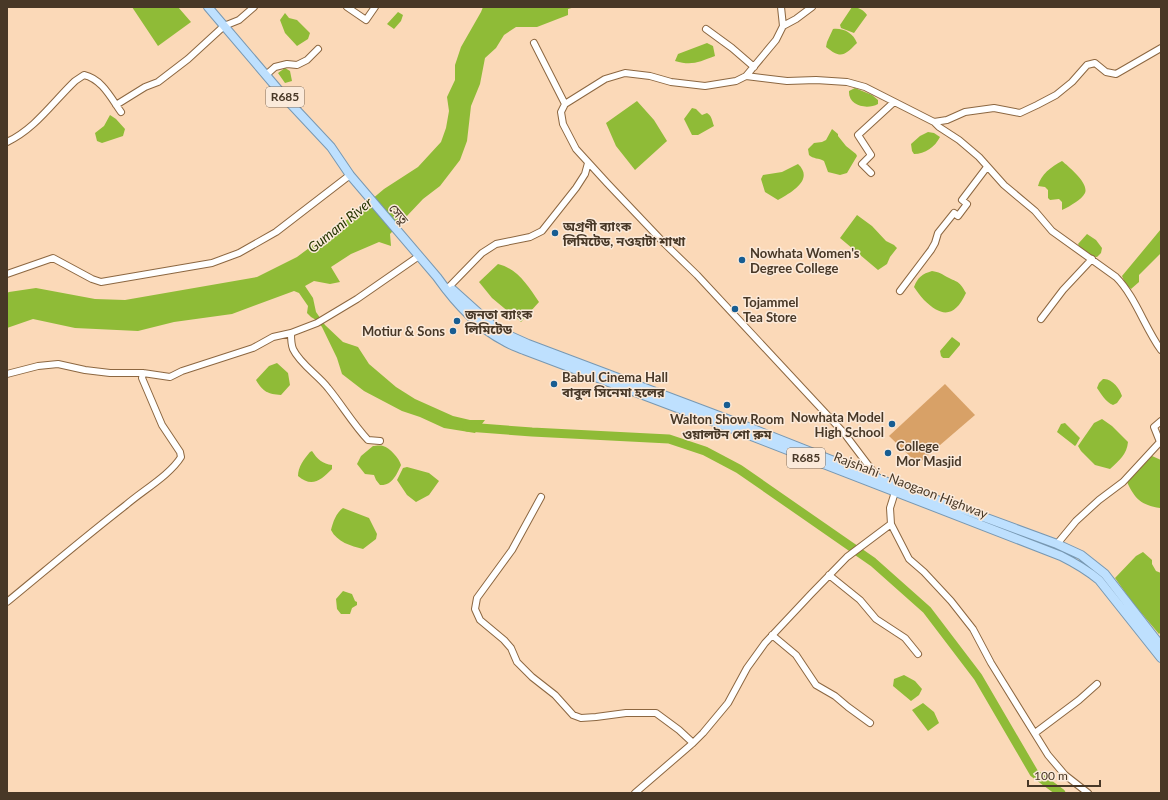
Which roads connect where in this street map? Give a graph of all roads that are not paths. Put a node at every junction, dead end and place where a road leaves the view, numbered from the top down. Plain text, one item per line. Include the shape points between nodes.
1 (208, 7) edge
2 (254, 7) edge
3 (347, 7) edge
4 (375, 7) edge
5 (781, 7) edge
6 (812, 7) edge
7 (224, 26) junction
8 (783, 26) junction
9 (706, 29) dead end
10 (534, 43) dead end
11 (1161, 48) edge
12 (318, 49) dead end
13 (754, 67) junction
14 (266, 75) junction
15 (746, 76) junction
16 (894, 102) junction
17 (565, 104) junction
18 (116, 105) junction
19 (121, 112) dead end
20 (934, 122) junction
21 (7, 142) edge
22 (588, 163) junction
23 (987, 167) junction
24 (871, 173) dead end
25 (350, 175) junction
26 (403, 238) joint
27 (419, 256) junction
28 (1092, 259) junction
29 (7, 274) edge
30 (448, 289) junction
31 (900, 291) dead end
32 (1041, 319) dead end
33 (291, 333) junction
34 (1161, 350) edge
35 (143, 373) junction
36 (7, 374) edge
37 (1161, 421) edge
38 (380, 441) dead end
39 (829, 463) junction
40 (878, 478) junction
41 (895, 492) junction
42 (541, 497) dead end
43 (891, 524) junction
44 (997, 526) junction
45 (1056, 544) junction
46 (829, 575) junction
47 (7, 602) edge
48 (772, 636) junction
49 (1161, 646) edge
50 (918, 654) dead end
51 (1161, 658) edge
52 (1097, 684) dead end
53 (870, 723) dead end
54 (1036, 733) junction
55 (693, 743) junction
56 (635, 793) edge
57 (1088, 793) edge

1 - 7 main road, R685
2 - 7 street via 239,20
3 - 4 street via 366,20
5 - 8 street
6 - 8 street
7 - 14 main road, R685
7 - 18 street via 158,82
8 - 13 street via 776,40
9 - 13 street
10 - 17 street
11 - 20 street via 1116,74 1106,72 1095,63 1087,65 1072,82 1056,94 1020,113 994,108 965,112 947,120
12 - 14 street via 307,60 297,65 275,67
13 - 15 street
14 - 25 main road, R685 via 330,147
15 - 16 street via 787,81 847,82 864,87
15 - 17 street via 705,86 626,73 605,79
16 - 20 street
16 - 24 street via 858,135 871,155 862,164
17 - 22 street via 560,112 563,124 576,149
18 - 19 street
18 - 21 street via 102,85 84,75 28,129
20 - 23 street via 959,140
22 - 30 street via 585,174 576,188 542,231 530,237 496,244 482,253
22 - 40 street via 844,433
23 - 28 street via 1052,231
23 - 31 street via 962,200 967,204 958,216 954,213 938,233 931,250
25 - 26 main road, সেতু / R685
25 - 29 street via 276,232 239,253 212,263 101,282 53,258
26 - 27 main road, Rajshahi - Naogaon Highway / R685
27 - 30 main road, Rajshahi - Naogaon Highway / R685
27 - 33 street via 320,322
28 - 32 street via 1063,290
28 - 34 street via 1123,284
30 - 39 main road, Rajshahi - Naogaon Highway / R685 via 472,317 504,341
33 - 35 street via 273,337 253,348 170,377
33 - 38 street via 293,348 298,356 327,387 357,428 368,440
35 - 36 street via 110,373 58,364
35 - 47 street via 142,378 162,425 181,457 166,473
37 - 45 street via 1154,427 1160,442 1123,482 1076,521
39 - 40 main road, Rajshahi - Naogaon Highway / R685
39 - 41 main road, Rajshahi - Naogaon Highway / R685
40 - 44 main road, Rajshahi - Naogaon Highway / R685
41 - 43 street via 890,508
41 - 44 main road, Rajshahi - Naogaon Highway / R685
42 - 55 street via 512,550 478,598 475,609 480,620 504,640 517,662 555,695 573,715 581,718 656,713
43 - 46 street via 847,557
43 - 54 street via 909,559 935,584 973,629 991,663
44 - 45 main road, Rajshahi - Naogaon Highway / R685
44 - 51 main road, Rajshahi - Naogaon Highway / R685 via 1089,571
45 - 49 main road, Rajshahi - Naogaon Highway / R685 via 1081,555 1105,574
46 - 48 street
46 - 50 street via 860,600 876,619 906,638
48 - 53 street via 796,655 816,685
48 - 55 street via 747,668 728,703
52 - 54 street
54 - 57 street via 1048,755 1065,775
55 - 56 street

